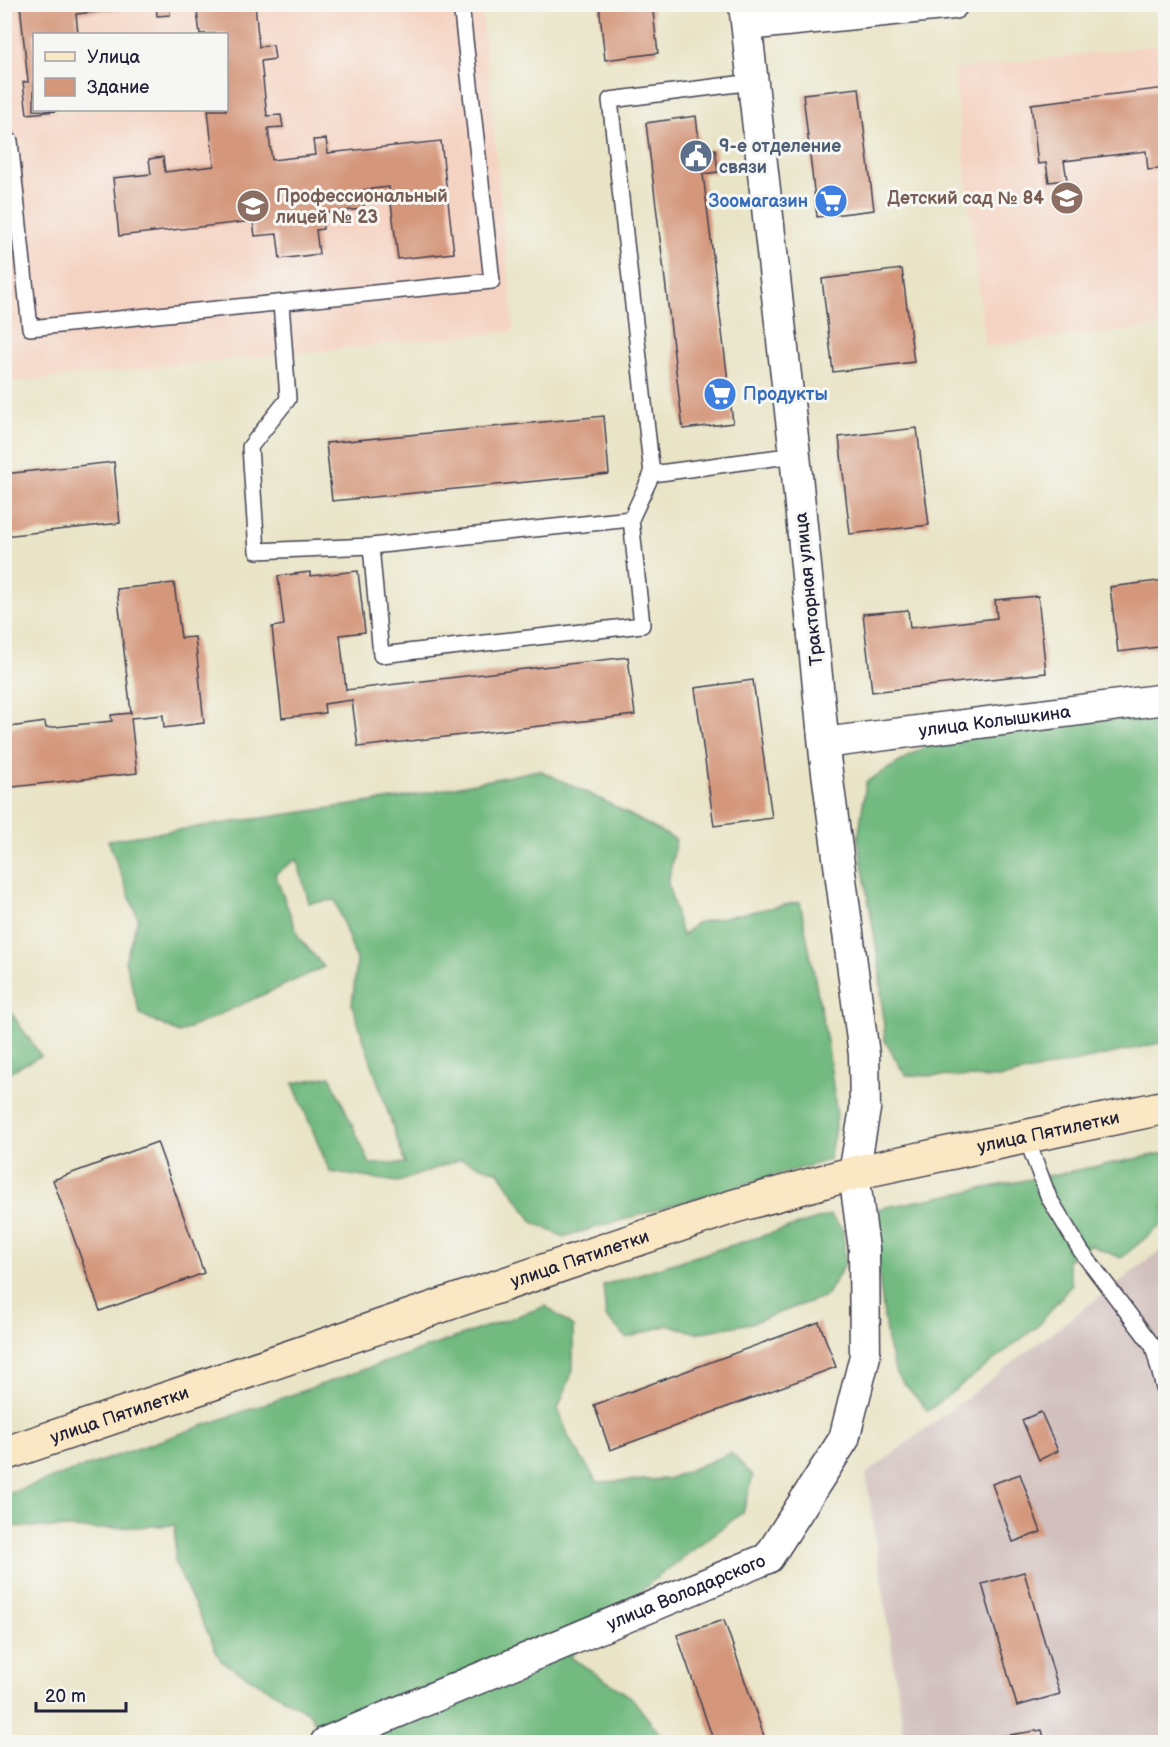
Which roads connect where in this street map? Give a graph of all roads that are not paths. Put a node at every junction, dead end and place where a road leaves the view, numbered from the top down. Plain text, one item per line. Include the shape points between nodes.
1 (461, 4) edge
2 (934, 5) edge
3 (746, 15) edge
4 (753, 82) junction
5 (4, 134) edge
6 (281, 303) junction
7 (795, 455) junction
8 (652, 474) junction
9 (631, 519) junction
10 (371, 546) junction
11 (1166, 699) edge
12 (824, 743) junction
13 (1166, 1107) edge
14 (1026, 1137) junction
15 (854, 1173) junction
16 (1166, 1396) edge
17 (4, 1454) edge
18 (326, 1743) edge

1 - 6 lane via 492,281
2 - 3 street
3 - 4 street, Тракторная улица
4 - 7 street, Тракторная улица
4 - 8 lane via 610,100
5 - 6 lane via 10,141 30,328
6 - 10 lane via 288,399 250,447 257,551
7 - 8 lane
7 - 12 street, Тракторная улица
8 - 9 lane
9 - 10 lane
9 - 10 lane via 642,625 381,654
11 - 12 street, улица Колышкина
12 - 15 street, Тракторная улица via 867,1085
13 - 14 main road, улица Пятилетки
14 - 15 main road, улица Пятилетки
14 - 16 lane via 1048,1198 1081,1251 1153,1346
15 - 17 main road, улица Пятилетки via 735,1206
15 - 18 street, улица Володарского via 864,1249 865,1356 844,1439 768,1558

